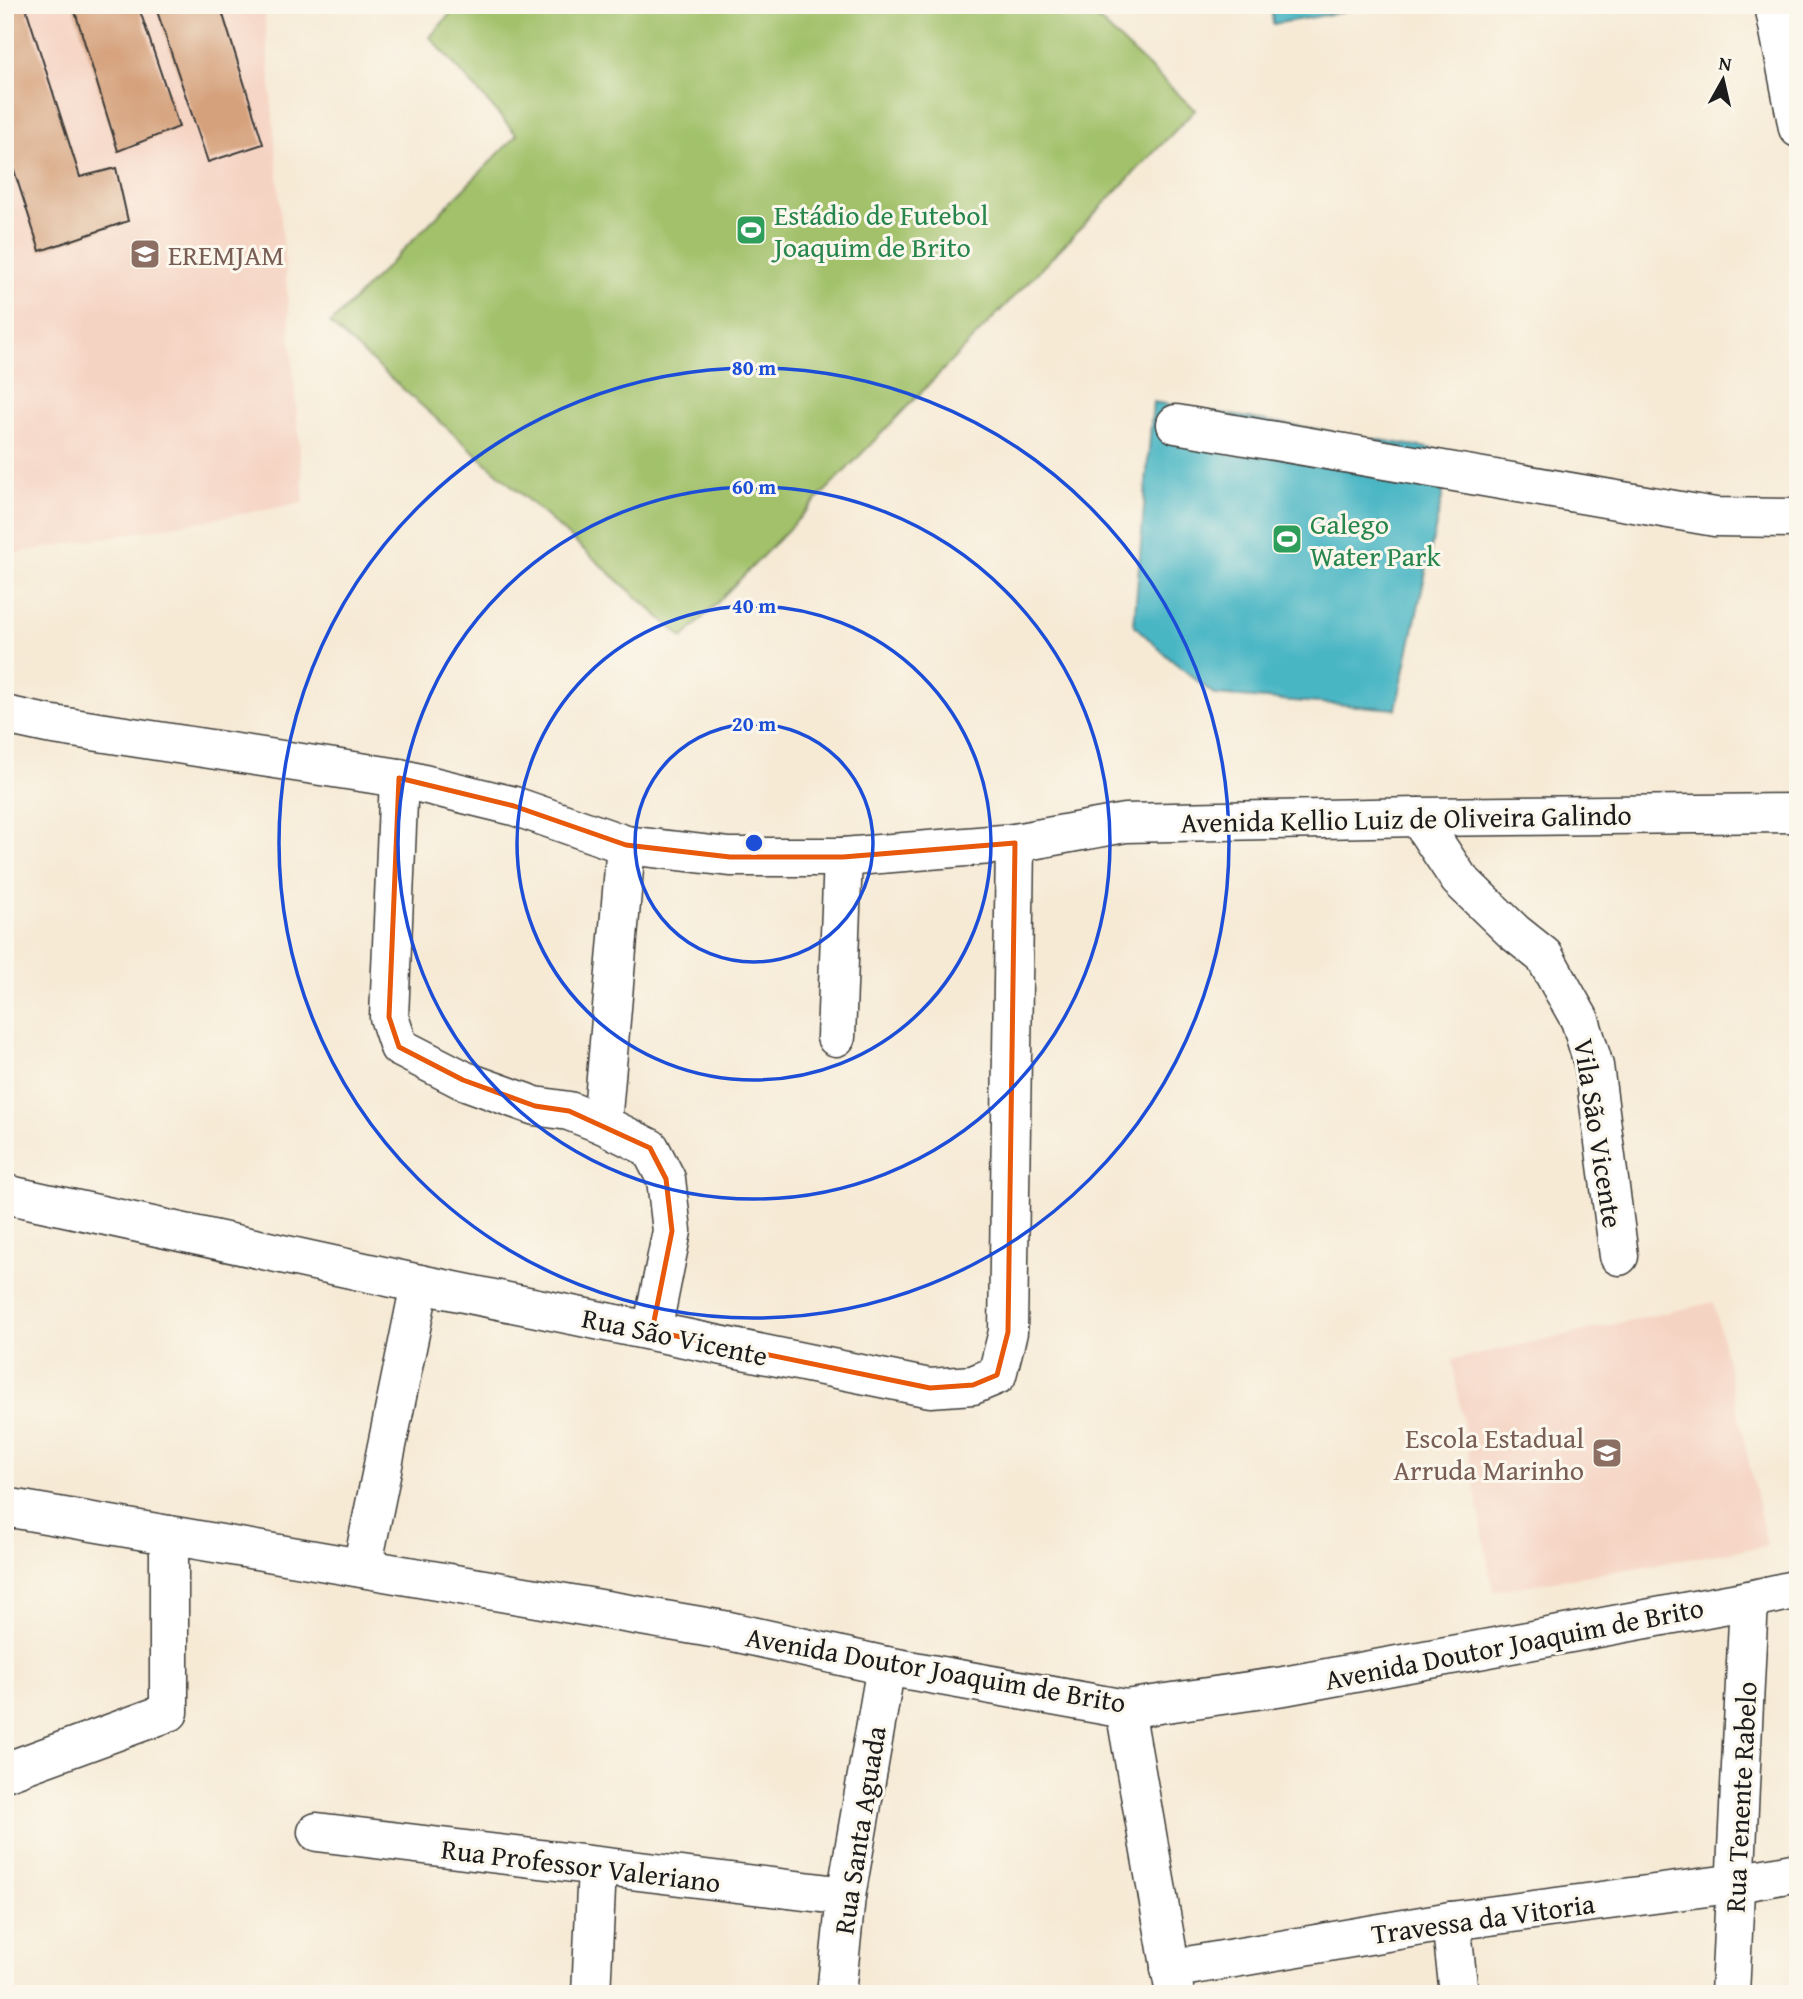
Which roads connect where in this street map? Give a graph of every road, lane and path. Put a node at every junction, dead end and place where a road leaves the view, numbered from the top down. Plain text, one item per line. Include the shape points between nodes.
1 (1774, 5) edge
2 (1798, 128) edge
3 (1176, 424) dead end
4 (1798, 518) edge
5 (5, 715) edge
6 (399, 778) junction
7 (1798, 813) edge
8 (1418, 817) junction
9 (1015, 843) junction
10 (626, 845) junction
11 (843, 857) junction
12 (836, 1037) dead end
13 (602, 1124) junction
14 (5, 1194) edge
15 (1619, 1256) dead end
16 (420, 1284) junction
17 (652, 1331) junction
18 (5, 1507) edge
19 (169, 1535) junction
20 (362, 1568) junction
21 (1798, 1589) edge
22 (1749, 1600) junction
23 (886, 1666) junction
24 (1125, 1709) junction
25 (5, 1772) edge
26 (317, 1832) dead end
27 (597, 1868) junction
28 (1798, 1872) edge
29 (1737, 1883) junction
30 (846, 1896) junction
31 (1451, 1921) junction
32 (1173, 1982) edge
33 (591, 1994) edge
34 (835, 1994) edge
35 (1459, 1994) edge
36 (1730, 1994) edge

1 - 2 street
3 - 4 street via 1715,517
5 - 6 street, Avenida Kellio Luiz de Oliveira Galindo
6 - 10 street, Avenida Kellio Luiz de Oliveira Galindo via 514,806
6 - 13 street via 389,1017 398,1047 463,1080
7 - 8 street, Avenida Kellio Luiz de Oliveira Galindo
8 - 9 street, Avenida Kellio Luiz de Oliveira Galindo via 1125,823
8 - 15 street, Vila São Vicente via 1459,879 1544,956 1580,1020 1594,1066
9 - 11 street, Avenida Kellio Luiz de Oliveira Galindo
9 - 17 street, Rua São Vicente via 1008,1332 997,1374 973,1385 930,1388
10 - 11 street, Avenida Kellio Luiz de Oliveira Galindo via 730,857
10 - 13 street
11 - 12 street
13 - 17 street via 650,1148 666,1179 672,1231
14 - 16 street, Rua São Vicente
16 - 17 street, Rua São Vicente
16 - 20 street
18 - 19 street, Avenida Doutor Joaquim de Brito
19 - 20 street, Avenida Doutor Joaquim de Brito
19 - 25 street via 169,1712
20 - 23 street, Avenida Doutor Joaquim de Brito via 729,1631
21 - 22 street, Avenida Doutor Joaquim de Brito
22 - 24 street, Avenida Doutor Joaquim de Brito via 1284,1686
22 - 29 street, Rua Tenente Rabelo
23 - 24 street, Avenida Doutor Joaquim de Brito
23 - 30 street, Rua Santa Aguada
24 - 32 street
26 - 27 street, Rua Professor Valeriano
27 - 30 street, Rua Professor Valeriano
27 - 33 street
28 - 29 street, Travessa da Vitoria
29 - 31 street, Travessa da Vitoria
29 - 36 street, Rua Tenente Rabelo
30 - 34 street, Rua Santa Aguada
31 - 32 street, Travessa da Vitoria
31 - 35 street

